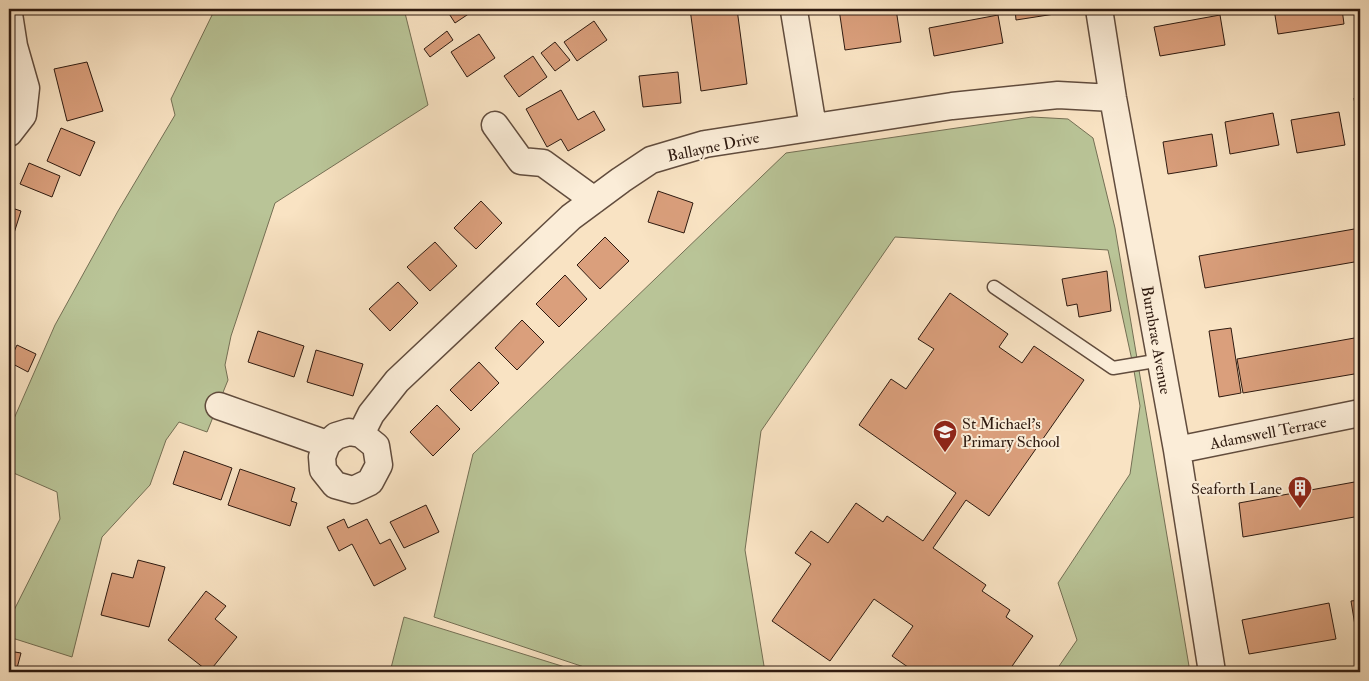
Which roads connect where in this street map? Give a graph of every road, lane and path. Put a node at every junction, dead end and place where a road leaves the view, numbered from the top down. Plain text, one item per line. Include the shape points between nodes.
1 (1099, 9) edge
2 (794, 11) dead end
3 (9, 14) edge
4 (1113, 98) junction
5 (495, 125) dead end
6 (813, 127) junction
7 (9, 133) edge
8 (594, 200) junction
9 (994, 287) dead end
10 (1161, 360) junction
11 (219, 406) dead end
12 (1360, 413) edge
13 (362, 434) junction
14 (327, 444) junction
15 (1177, 450) junction
16 (1212, 672) edge

1 - 4 street, Burnbrae Avenue
2 - 6 street
3 - 7 street via 26,88 23,115
4 - 6 street, Ballayne Drive via 1058,95 952,106
4 - 10 street, Burnbrae Avenue
5 - 8 street via 521,161 543,163
6 - 8 street, Ballayne Drive via 705,144 651,160
8 - 13 street, Ballayne Drive via 540,245 397,381 371,414
9 - 10 lane via 1113,368
10 - 15 street, Burnbrae Avenue
11 - 14 street
12 - 15 street, Adamswell Terrace
13 - 14 street via 349,432 336,436
13 - 14 street via 376,446 379,465 370,482 353,490 335,485 323,470 322,457
15 - 16 street, Burnbrae Avenue

